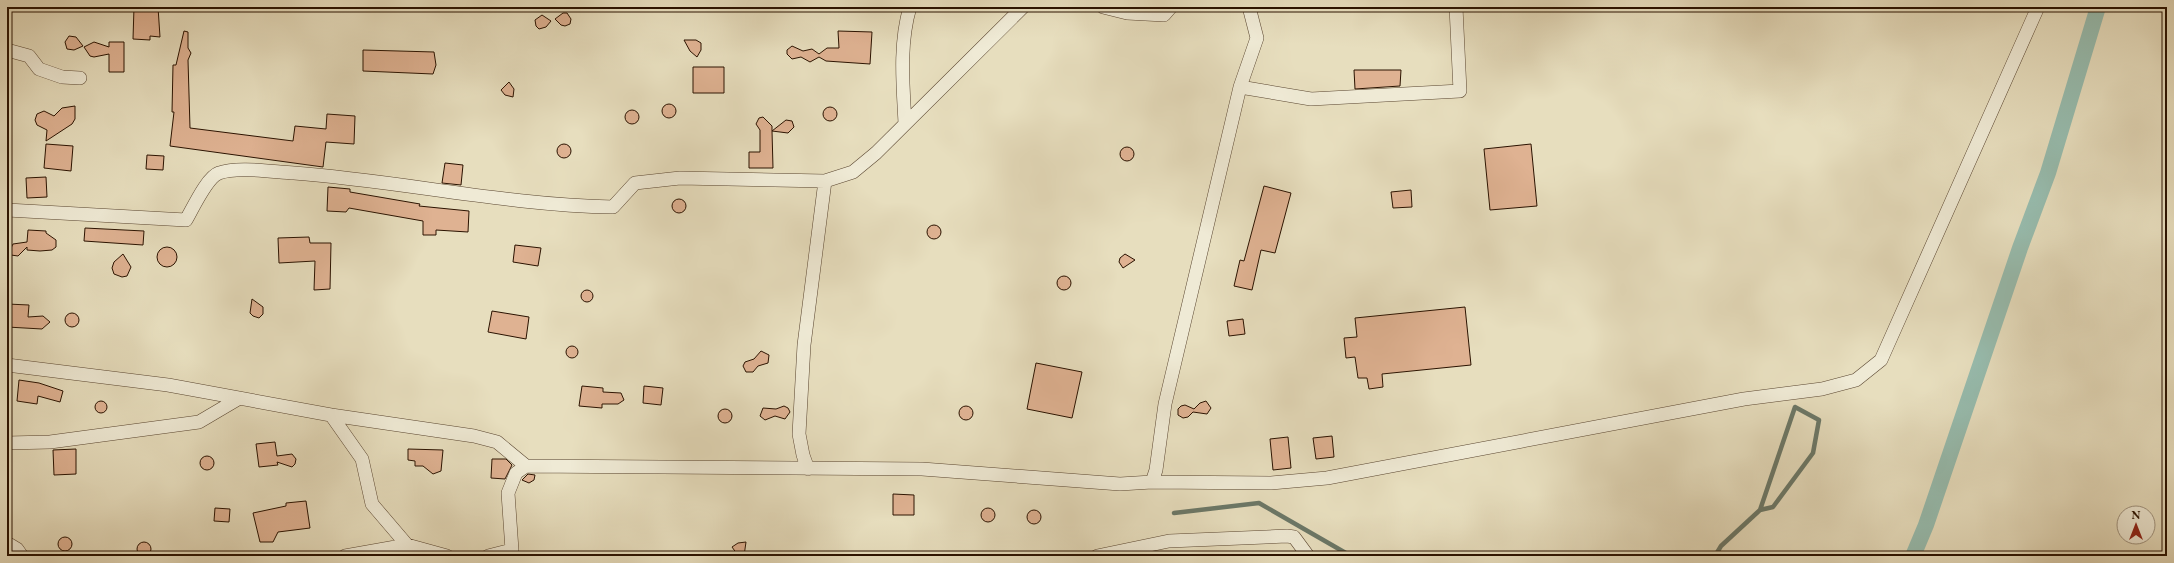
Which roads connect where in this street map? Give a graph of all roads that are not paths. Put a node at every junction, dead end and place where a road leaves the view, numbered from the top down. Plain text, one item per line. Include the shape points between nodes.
1 (910, 7) edge
2 (1023, 7) edge
3 (1103, 7) edge
4 (1171, 7) edge
5 (1249, 7) edge
6 (1456, 7) edge
7 (2038, 7) edge
8 (7, 50) edge
9 (80, 78) dead end
10 (1240, 87) junction
11 (905, 123) junction
12 (825, 181) junction
13 (7, 210) edge
14 (7, 365) edge
15 (238, 399) junction
16 (331, 415) junction
17 (7, 443) edge
18 (526, 466) junction
19 (808, 468) junction
20 (1152, 482) junction
21 (7, 543) edge
22 (407, 545) junction
23 (513, 553) edge
24 (22, 556) edge
25 (345, 556) edge
26 (447, 556) edge
27 (488, 556) edge
28 (1097, 556) edge
29 (1308, 556) edge

1 - 11 street via 902,64
2 - 11 street
3 - 4 street via 1127,13 1164,15
5 - 10 street via 1257,38
6 - 10 street via 1460,91 1311,99
7 - 20 street via 1881,360 1856,380 1822,389 1744,399 1328,478 1271,483
8 - 9 street via 29,56 39,69 62,77
10 - 20 street via 1165,404
11 - 12 street via 853,172
12 - 13 street via 680,178 635,183 613,207 594,207 460,194 332,176 248,170 218,173 208,182 186,220
12 - 19 street via 803,353 799,434
14 - 15 street via 168,385
15 - 16 street
15 - 17 street via 199,422 50,442
16 - 18 street via 474,436 497,442
16 - 22 street via 362,459 372,504
18 - 19 street
18 - 23 street via 516,473 508,493
19 - 20 street via 922,469 1120,484
21 - 24 street via 17,549
22 - 25 street
22 - 26 street
23 - 27 street
28 - 29 street via 1169,541 1287,536 1294,536

